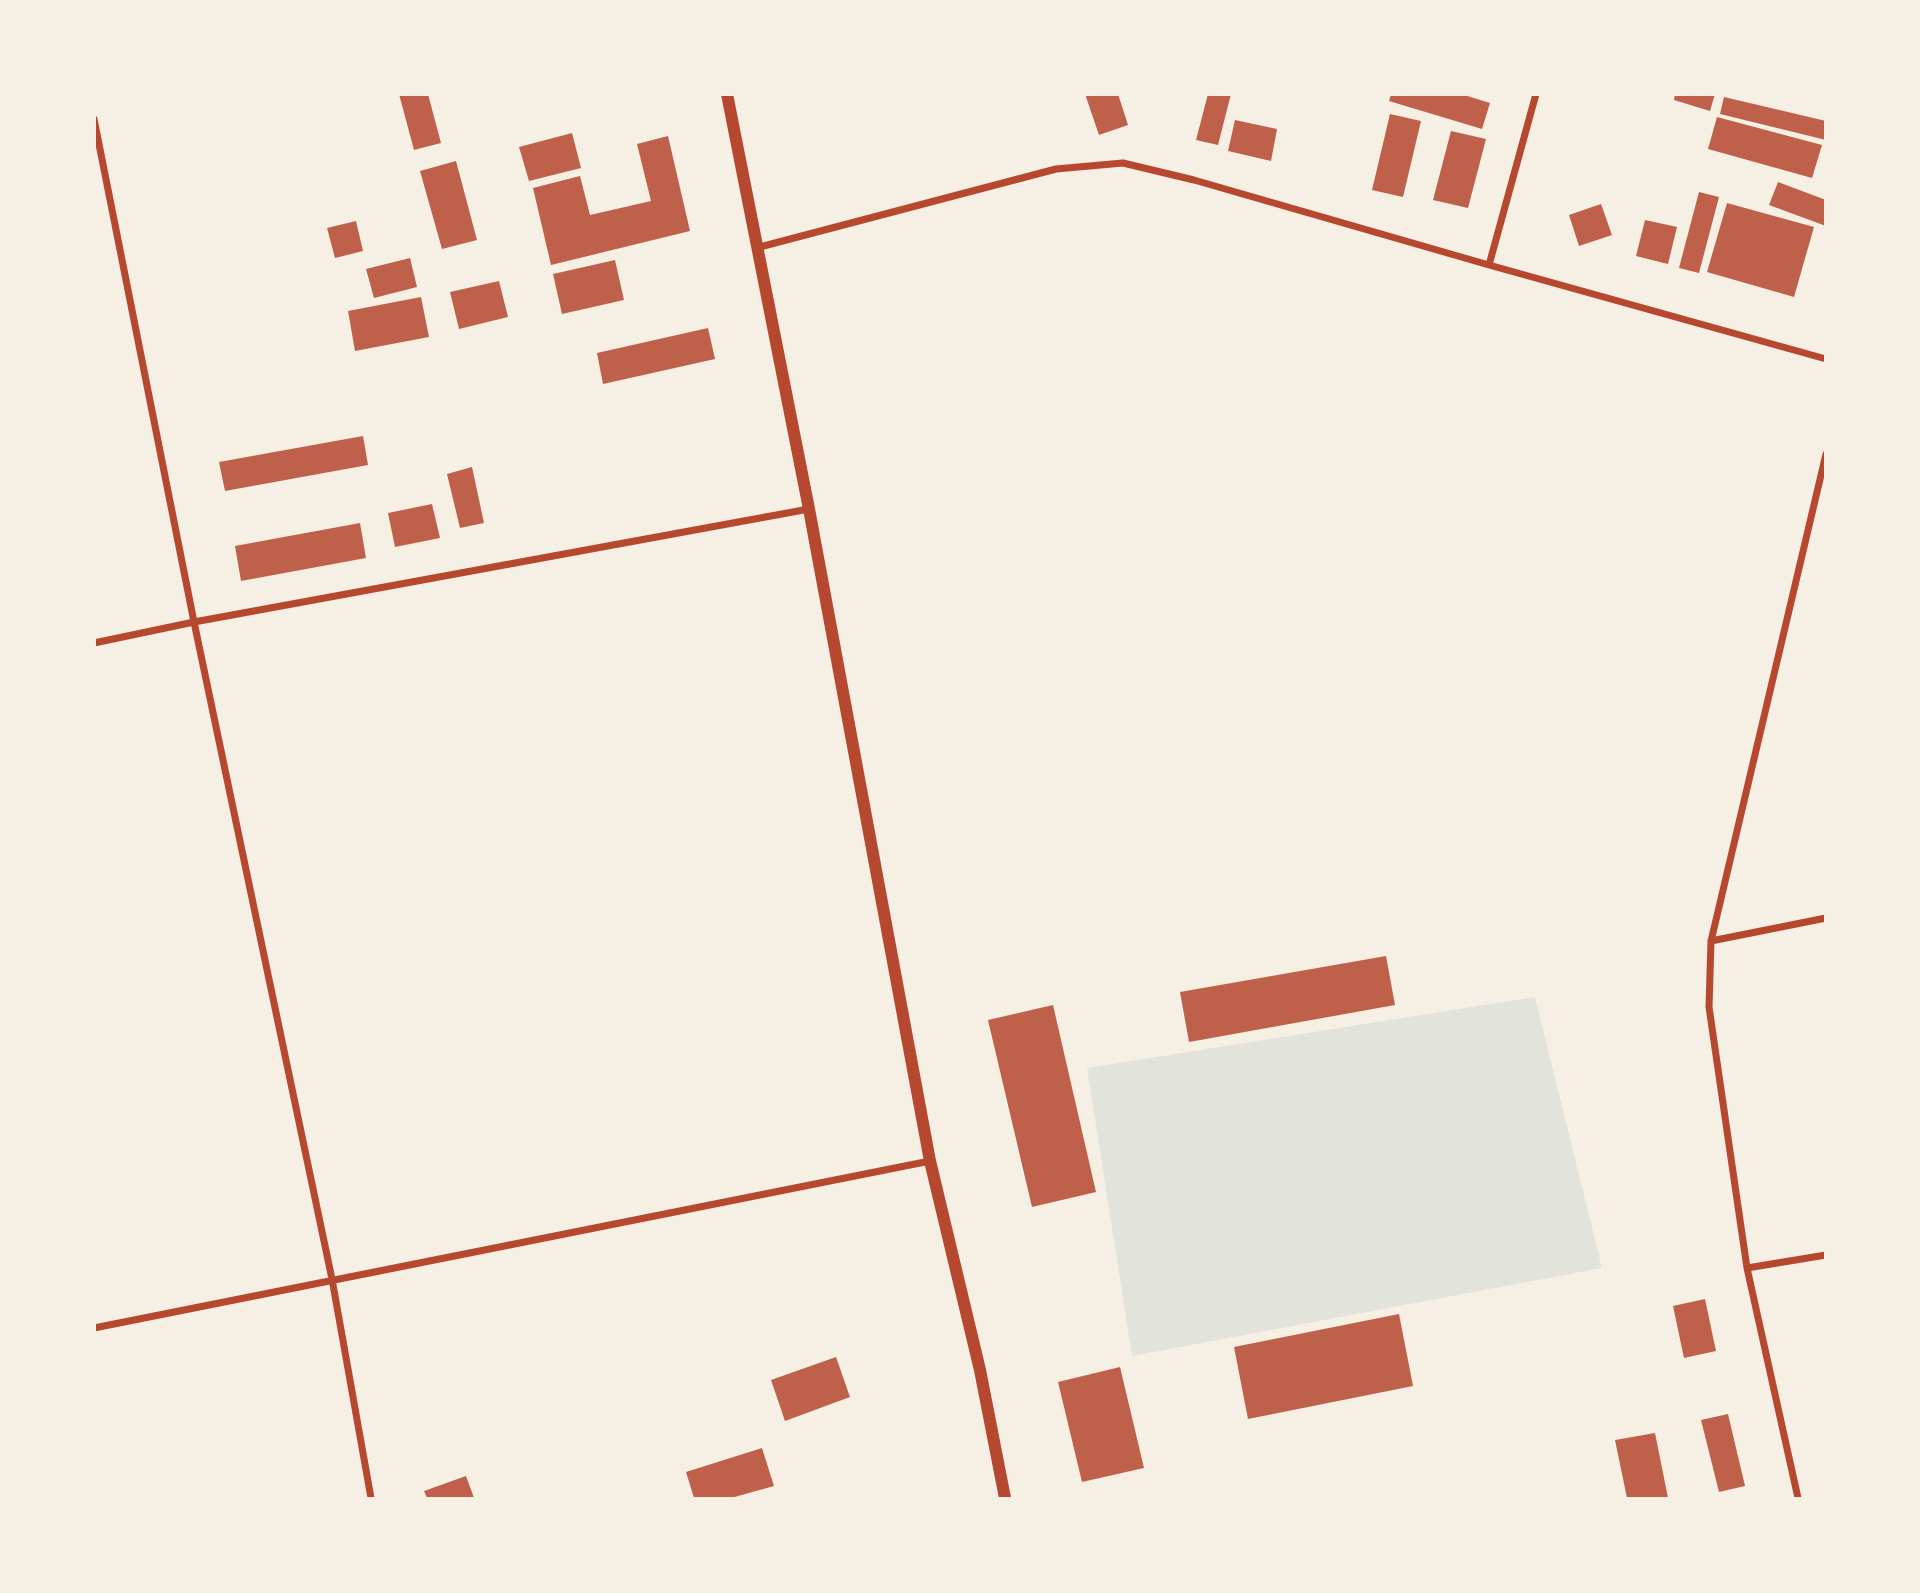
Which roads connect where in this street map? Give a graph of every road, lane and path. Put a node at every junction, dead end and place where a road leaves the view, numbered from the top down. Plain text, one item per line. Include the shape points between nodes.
1 (727, 94) edge
2 (1536, 94) edge
3 (94, 119) edge
4 (756, 248) junction
5 (1489, 265) junction
6 (1825, 359) edge
7 (1825, 454) edge
8 (810, 509) junction
9 (194, 622) junction
10 (94, 643) edge
11 (1825, 918) edge
12 (1711, 941) junction
13 (930, 1161) junction
14 (1825, 1255) edge
15 (1747, 1268) junction
16 (332, 1279) junction
17 (94, 1328) edge
18 (371, 1499) edge
19 (1005, 1499) edge
20 (1798, 1499) edge

1 - 4 street
2 - 5 street
3 - 9 street
4 - 5 street via 1056,169 1123,163
4 - 8 street
5 - 6 street
7 - 12 street
8 - 9 street
8 - 13 street
9 - 10 street
9 - 16 street
11 - 12 street
12 - 15 street via 1709,1007
13 - 16 street
13 - 19 street
14 - 15 street
15 - 20 street
16 - 17 street
16 - 18 street

